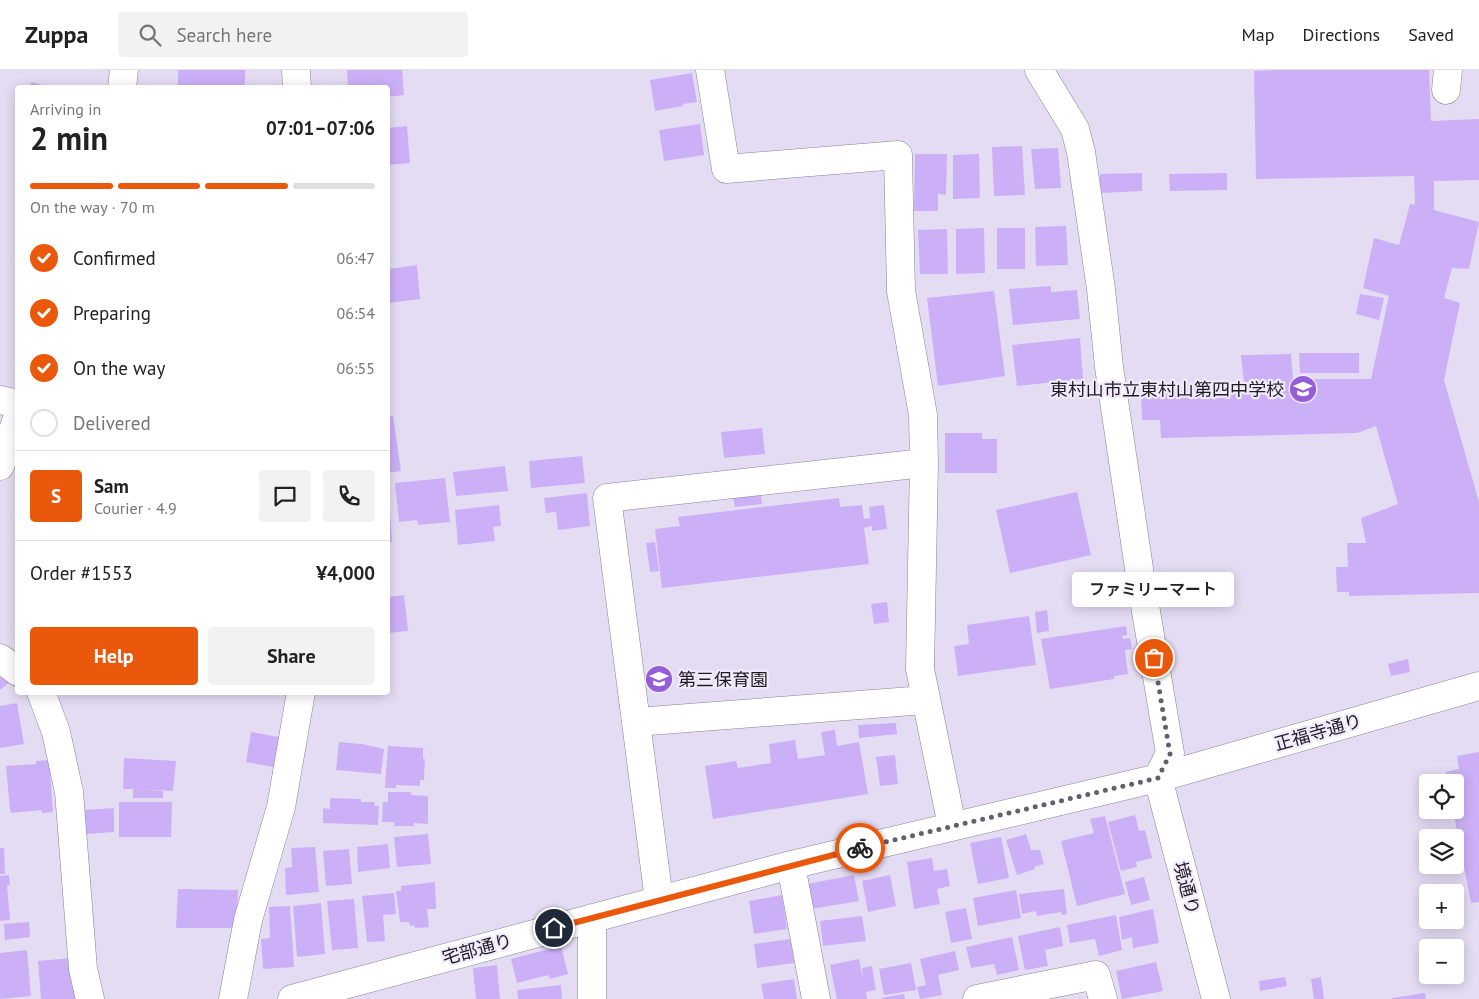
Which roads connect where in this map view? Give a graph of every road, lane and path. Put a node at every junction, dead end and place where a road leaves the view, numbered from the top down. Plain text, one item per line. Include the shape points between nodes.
1 (124, 70) edge
2 (296, 70) edge
3 (710, 70) edge
4 (1039, 70) edge
5 (122, 85) edge
6 (297, 85) edge
7 (0, 400) edge
8 (15, 403) edge
9 (15, 424) edge
10 (924, 463) junction
11 (0, 466) edge
12 (0, 658) edge
13 (15, 670) edge
14 (1479, 686) edge
15 (43, 695) edge
16 (300, 695) edge
17 (925, 700) junction
18 (636, 722) junction
19 (1158, 778) junction
20 (952, 826) junction
21 (791, 865) junction
22 (659, 900) junction
23 (592, 918) junction
24 (90, 999) edge
25 (233, 999) edge
26 (292, 999) edge
27 (592, 999) edge
28 (816, 999) edge
29 (978, 999) edge
30 (1103, 999) edge
31 (1216, 999) edge

1 - 5 street
2 - 6 street
3 - 10 street via 726,169 898,155 902,291 923,415
4 - 19 street via 1075,129 1081,152 1109,368 1170,754
7 - 8 street
9 - 11 street
10 - 17 street via 920,670
10 - 18 street via 607,498
12 - 13 street
14 - 19 street, 正福寺通り
15 - 24 street via 56,732 69,792 83,969
16 - 25 street via 281,807 248,920
17 - 18 street
17 - 20 street
18 - 22 street
19 - 20 street, 宅部通り
19 - 31 street, 境通り
20 - 21 street, 宅部通り
21 - 22 street, 宅部通り
21 - 28 street
22 - 23 street, 宅部通り
23 - 26 street, 宅部通り
23 - 27 street
29 - 30 street via 1096,975

